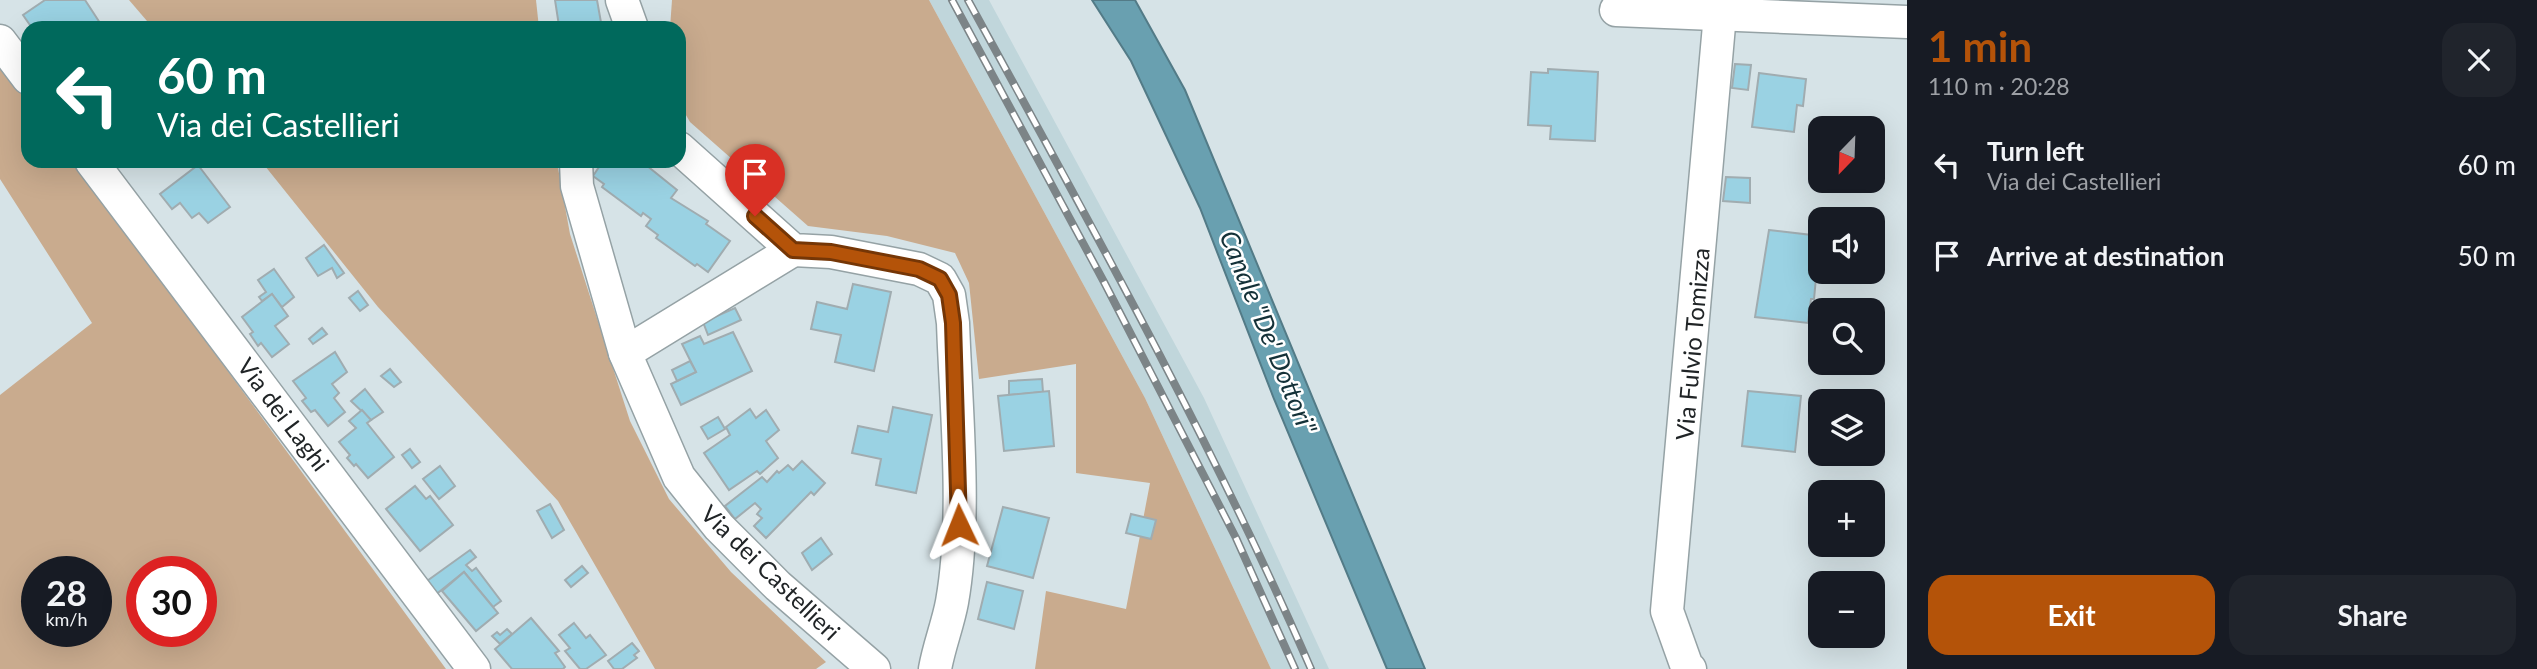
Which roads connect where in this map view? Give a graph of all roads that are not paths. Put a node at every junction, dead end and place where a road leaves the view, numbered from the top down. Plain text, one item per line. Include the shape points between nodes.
1 (622, 0) edge
2 (1616, 10) dead end
3 (1720, 14) junction
4 (630, 21) edge
5 (1907, 22) edge
6 (0, 41) edge
7 (21, 69) edge
8 (686, 154) edge
9 (96, 168) edge
10 (577, 168) edge
11 (793, 250) junction
12 (625, 354) junction
13 (474, 669) edge
14 (874, 669) edge
15 (935, 669) edge
16 (1690, 669) edge

1 - 4 street
2 - 3 street
3 - 5 street
3 - 16 street, Via Fulvio Tomizza via 1667,611
6 - 7 street
8 - 11 street
9 - 13 street, Via dei Laghi
10 - 12 street, Via dei Castellieri
11 - 12 street
11 - 15 street via 831,252 919,269 940,279 949,295 959,525 952,603
12 - 14 street, Via dei Castellieri via 679,477 719,527 778,586

